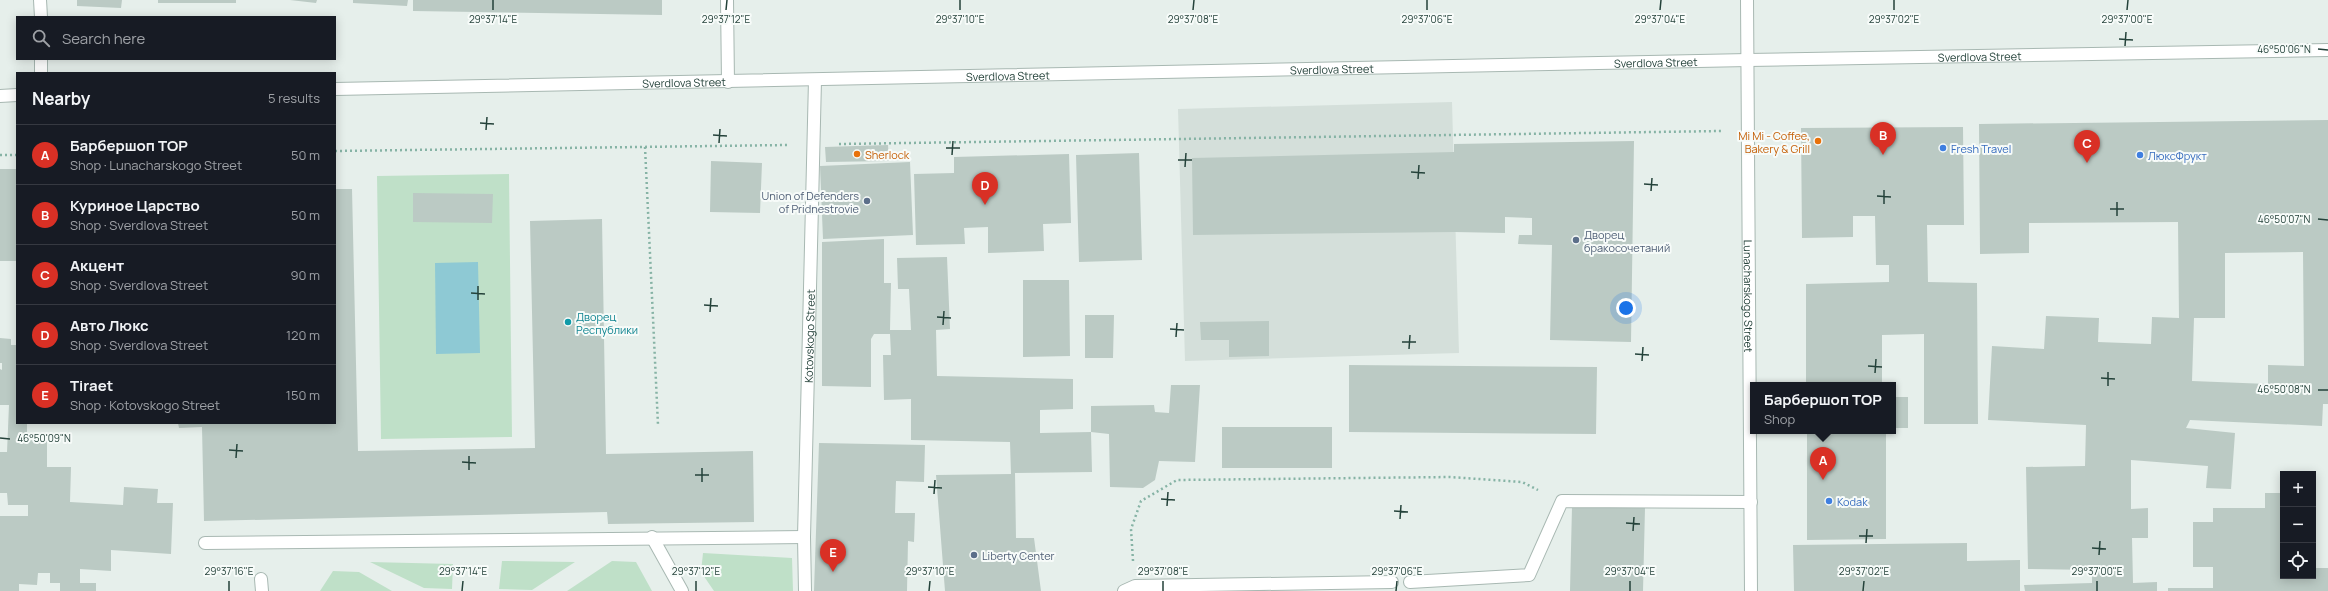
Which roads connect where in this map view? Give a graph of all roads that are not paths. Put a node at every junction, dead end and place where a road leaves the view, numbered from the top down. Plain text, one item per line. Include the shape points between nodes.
1 (40, 0) edge
2 (727, 0) edge
3 (1747, 0) edge
4 (41, 16) edge
5 (2328, 50) edge
6 (41, 60) edge
7 (1748, 60) junction
8 (41, 72) edge
9 (815, 80) junction
10 (728, 82) junction
11 (336, 89) edge
12 (16, 95) edge
13 (0, 96) edge
14 (1750, 382) edge
15 (1750, 434) edge
16 (1751, 502) junction
17 (652, 537) junction
18 (804, 537) junction
19 (205, 542) dead end
20 (261, 578) dead end
21 (1392, 582) dead end
22 (1410, 582) dead end
23 (262, 591) edge
24 (682, 591) edge
25 (805, 591) edge
26 (1124, 591) edge
27 (1751, 591) edge

1 - 4 street
2 - 10 street
3 - 7 street, Lunacharskogo Street
5 - 7 street, Sverdlova Street
6 - 8 street
7 - 9 street, Sverdlova Street
7 - 14 street, Lunacharskogo Street
9 - 10 street, Sverdlova Street
9 - 18 street, Kotovskogo Street
10 - 11 street, Sverdlova Street
12 - 13 street
15 - 16 street, Lunacharskogo Street
16 - 22 street via 1562,501 1529,575
16 - 27 street, Lunacharskogo Street
17 - 18 street
17 - 19 street
17 - 24 street
18 - 25 street, Kotovskogo Street
20 - 23 street
21 - 26 street via 1135,586

